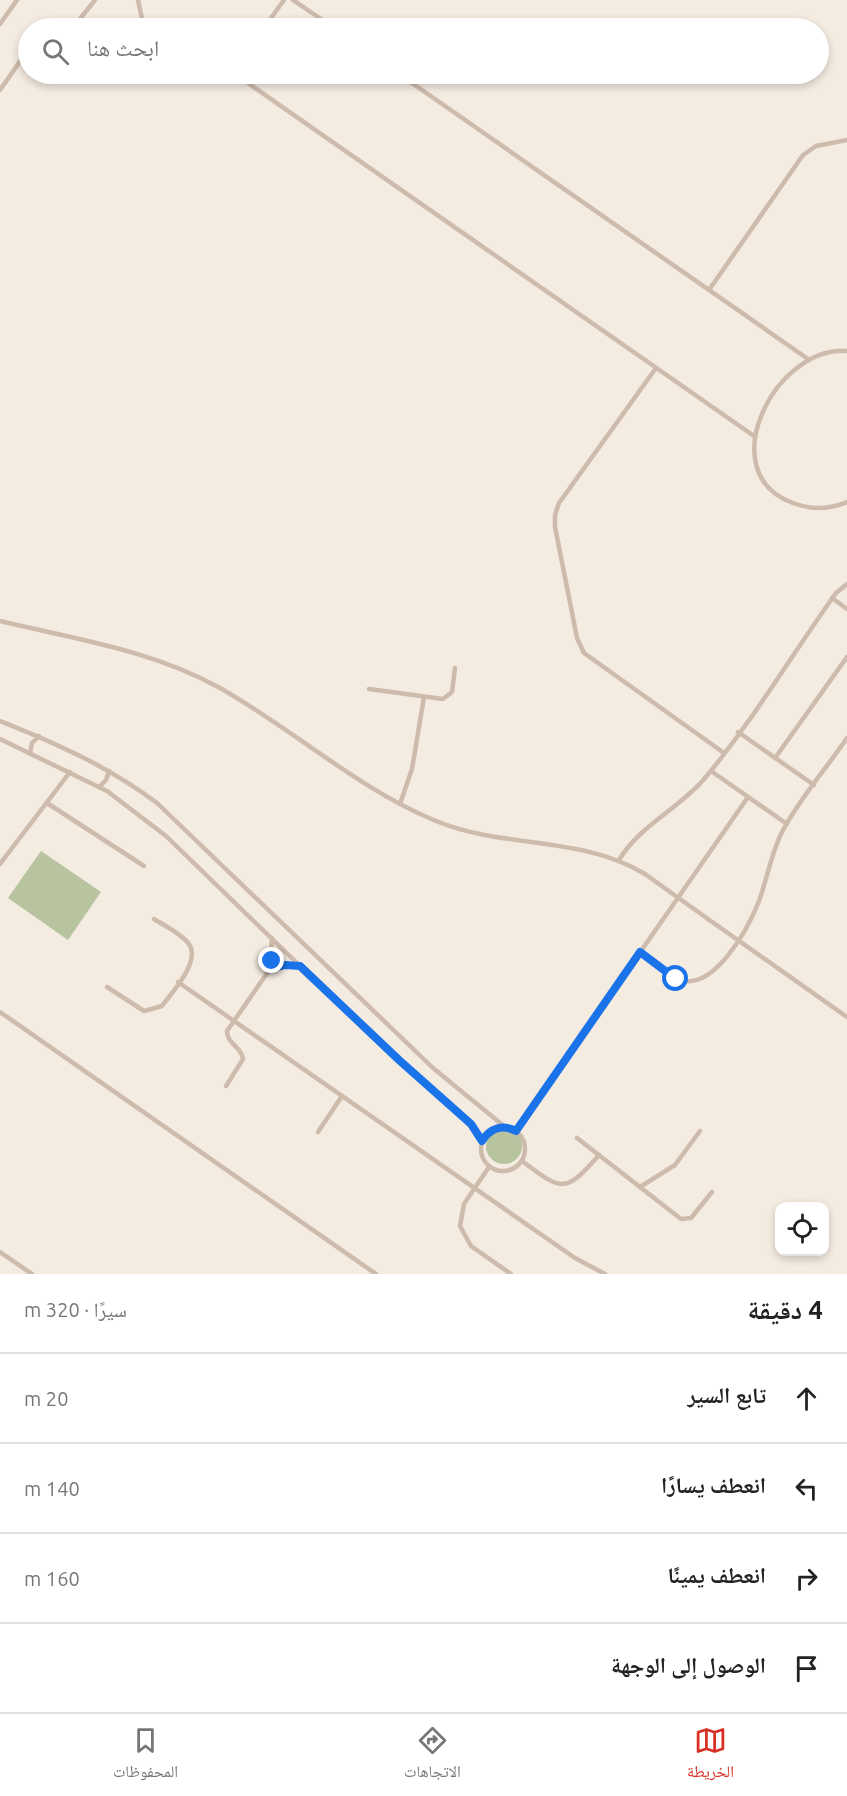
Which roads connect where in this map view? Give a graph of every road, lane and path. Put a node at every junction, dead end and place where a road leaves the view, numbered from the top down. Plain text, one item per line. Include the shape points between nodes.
1 (17, 0) edge
2 (95, 0) edge
3 (138, 0) edge
4 (284, 0) edge
5 (293, 0) edge
6 (81, 18) edge
7 (142, 18) edge
8 (271, 18) edge
9 (319, 18) edge
10 (0, 24) edge
11 (18, 64) edge
12 (249, 84) edge
13 (413, 84) edge
14 (0, 90) edge
15 (847, 140) edge
16 (709, 290) junction
17 (847, 351) edge
18 (807, 359) junction
19 (656, 368) junction
20 (754, 436) junction
21 (847, 502) edge
22 (847, 584) edge
23 (832, 598) junction
24 (847, 609) edge
25 (0, 621) edge
26 (847, 657) edge
27 (455, 668) dead end
28 (369, 689) dead end
29 (424, 697) junction
30 (0, 721) edge
31 (738, 732) junction
32 (39, 736) junction
33 (847, 738) edge
34 (0, 739) edge
35 (30, 753) junction
36 (724, 753) junction
37 (775, 758) junction
38 (109, 771) junction
39 (711, 771) junction
40 (70, 772) junction
41 (814, 785) junction
42 (99, 787) junction
43 (748, 797) junction
44 (47, 802) junction
45 (400, 804) junction
46 (787, 824) junction
47 (619, 860) junction
48 (0, 864) edge
49 (144, 866) dead end
50 (154, 919) dead end
51 (272, 938) junction
52 (739, 940) junction
53 (640, 952) junction
54 (300, 966) junction
55 (270, 969) junction
56 (178, 982) junction
57 (107, 987) dead end
58 (0, 1012) edge
59 (847, 1017) edge
60 (233, 1021) junction
61 (226, 1086) dead end
62 (342, 1096) junction
63 (505, 1127) junction
64 (516, 1131) junction
65 (700, 1131) dead end
66 (318, 1132) dead end
67 (577, 1138) dead end
68 (482, 1141) junction
69 (598, 1155) junction
70 (522, 1161) junction
71 (489, 1167) junction
72 (640, 1187) junction
73 (475, 1188) junction
74 (712, 1192) dead end
75 (0, 1252) edge
76 (32, 1274) edge
77 (376, 1274) edge
78 (511, 1274) edge
79 (605, 1274) edge

1 - 10 lane
2 - 6 lane
3 - 7 lane
4 - 8 lane
5 - 9 lane
11 - 14 lane
12 - 19 lane
13 - 16 lane
15 - 16 lane via 816,146 803,155
16 - 18 lane
17 - 18 lane
18 - 20 lane via 784,379 757,422
19 - 20 lane
19 - 36 lane via 559,503 555,527 577,638 584,652
20 - 21 lane via 758,469 779,496 810,507
22 - 23 lane
23 - 24 lane
23 - 31 lane
25 - 45 lane via 136,652 179,668 220,688
26 - 37 lane
27 - 29 lane via 448,697
28 - 29 lane
29 - 45 lane via 412,768
30 - 32 lane
31 - 36 lane
31 - 37 lane
32 - 35 lane
32 - 38 lane
33 - 41 lane
34 - 35 lane
35 - 40 lane
36 - 39 lane
37 - 41 lane
38 - 42 lane
38 - 63 lane via 157,803 433,1068
39 - 43 lane
39 - 47 lane via 684,800 637,835
40 - 42 lane
40 - 44 lane
41 - 46 lane
42 - 51 lane via 166,836
43 - 46 lane
43 - 53 lane
44 - 48 lane
44 - 49 lane
45 - 47 lane via 480,835 560,844
46 - 52 lane via 773,853 755,911
47 - 52 lane, bridge
50 - 56 lane via 187,941 191,948 190,963
51 - 54 lane
51 - 55 lane
52 - 53 lane via 710,974 690,982 670,976
52 - 59 lane
53 - 64 lane
54 - 55 lane
54 - 68 lane via 471,1124
55 - 60 lane
56 - 57 lane via 162,1006 150,1011 138,1008
56 - 60 lane
58 - 77 lane
60 - 61 lane via 227,1038 243,1059
60 - 62 lane
62 - 66 lane
62 - 73 lane
63 - 64 lane
63 - 68 lane via 494,1129
64 - 70 lane via 525,1145
65 - 72 lane via 675,1165
67 - 69 lane
68 - 71 lane via 480,1152
69 - 70 lane via 578,1179 563,1185 547,1180
69 - 72 lane
70 - 71 lane via 509,1171
71 - 73 lane
72 - 74 lane via 684,1220 691,1218
73 - 78 lane via 461,1211 462,1234 471,1246
73 - 79 lane via 575,1258
75 - 76 lane

